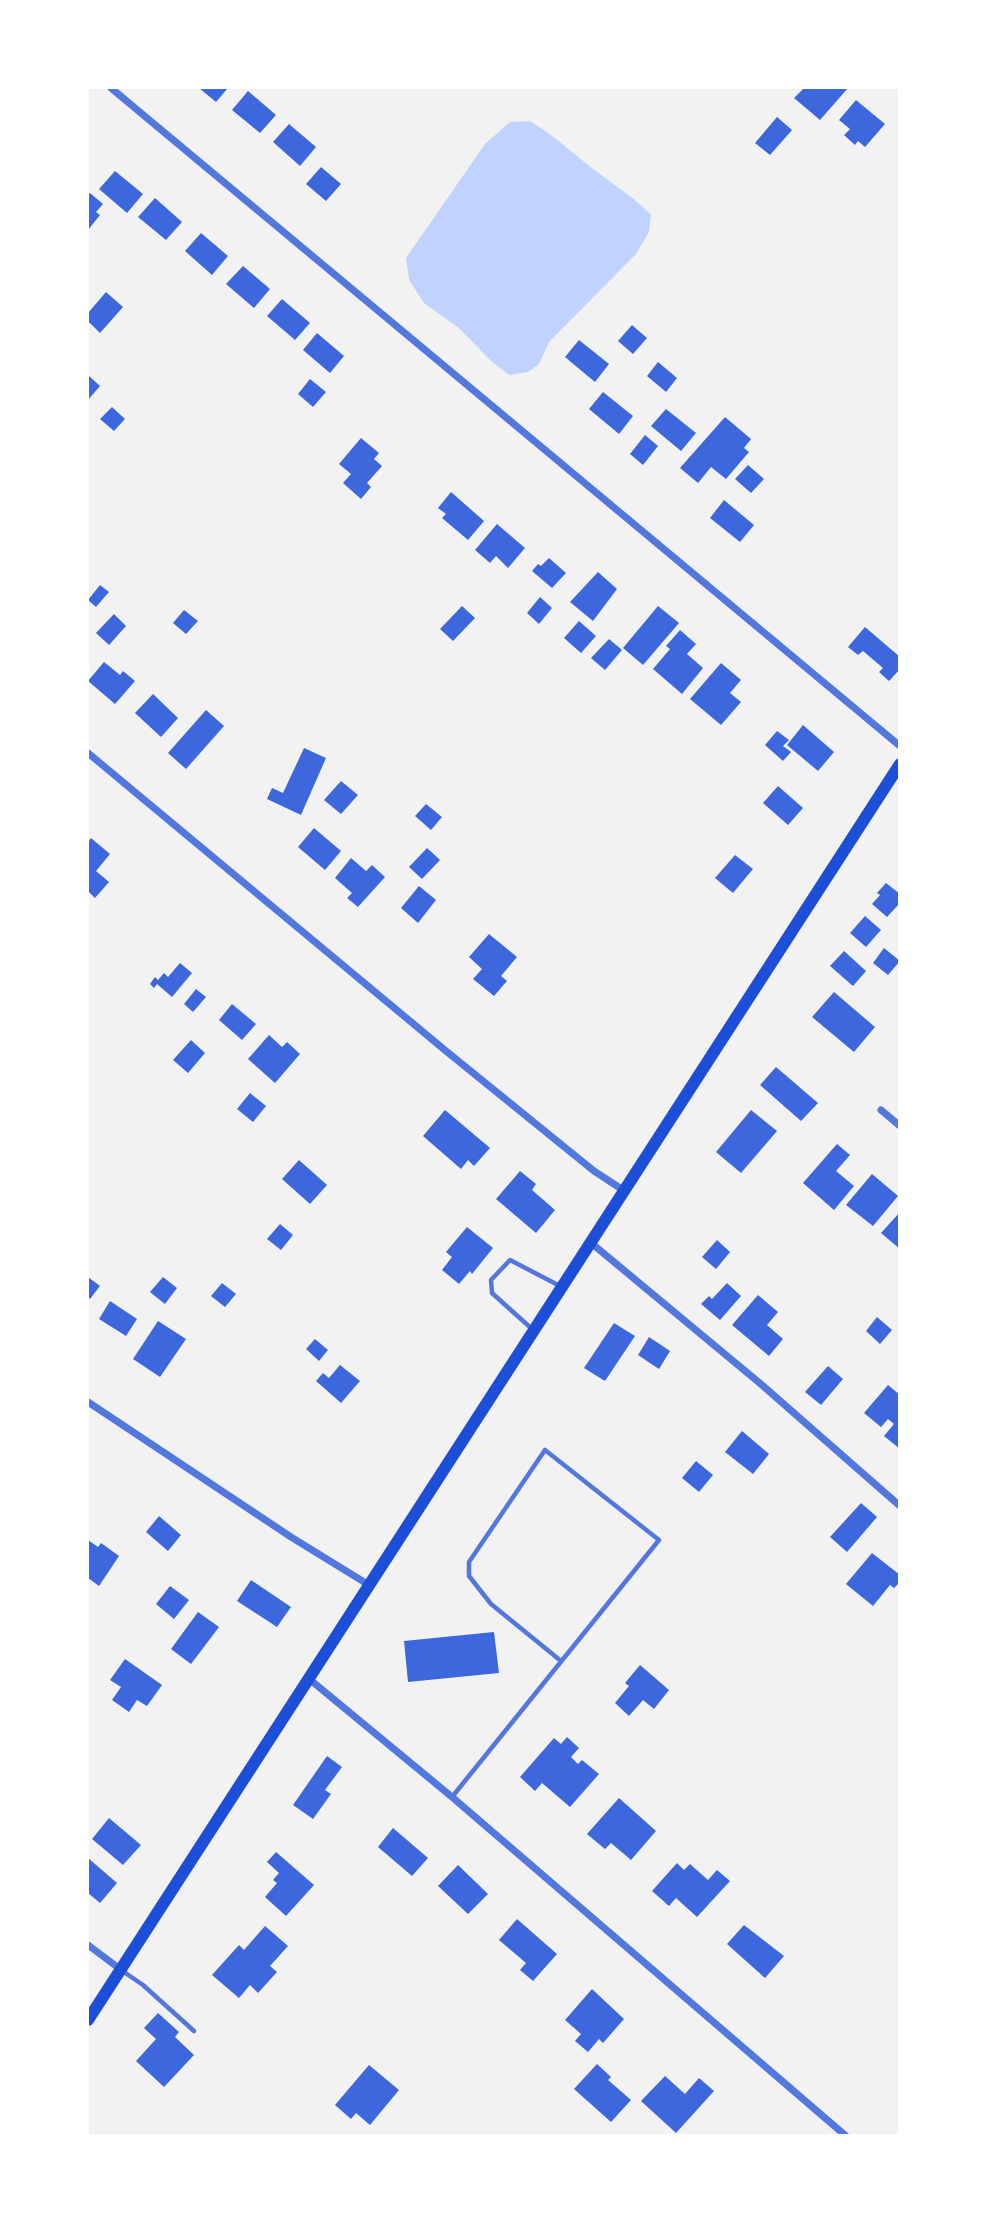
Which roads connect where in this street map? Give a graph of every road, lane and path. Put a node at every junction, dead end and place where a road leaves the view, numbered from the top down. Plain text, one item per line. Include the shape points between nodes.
1 (111, 88) edge
2 (900, 746) edge
3 (88, 753) edge
4 (900, 764) edge
5 (881, 1110) dead end
6 (900, 1126) edge
7 (624, 1190) junction
8 (590, 1242) junction
9 (561, 1287) junction
10 (533, 1330) junction
11 (88, 1402) edge
12 (900, 1506) edge
13 (369, 1585) junction
14 (561, 1661) junction
15 (308, 1678) junction
16 (452, 1797) junction
17 (88, 1945) edge
18 (120, 1969) junction
19 (88, 2020) edge
20 (194, 2031) dead end
21 (846, 2136) edge

1 - 2 street
3 - 7 street via 499,1094
4 - 7 main road
5 - 6 street
7 - 8 main road
8 - 9 main road
8 - 12 street
9 - 10 main road
9 - 10 lane via 510,1260 491,1280 492,1293
10 - 13 main road
11 - 13 street
13 - 15 main road
14 - 14 lane via 659,1540 545,1450 469,1562 470,1576 491,1604
14 - 16 lane
15 - 16 street
15 - 18 main road
16 - 21 street
17 - 18 street
18 - 19 main road
18 - 20 lane

